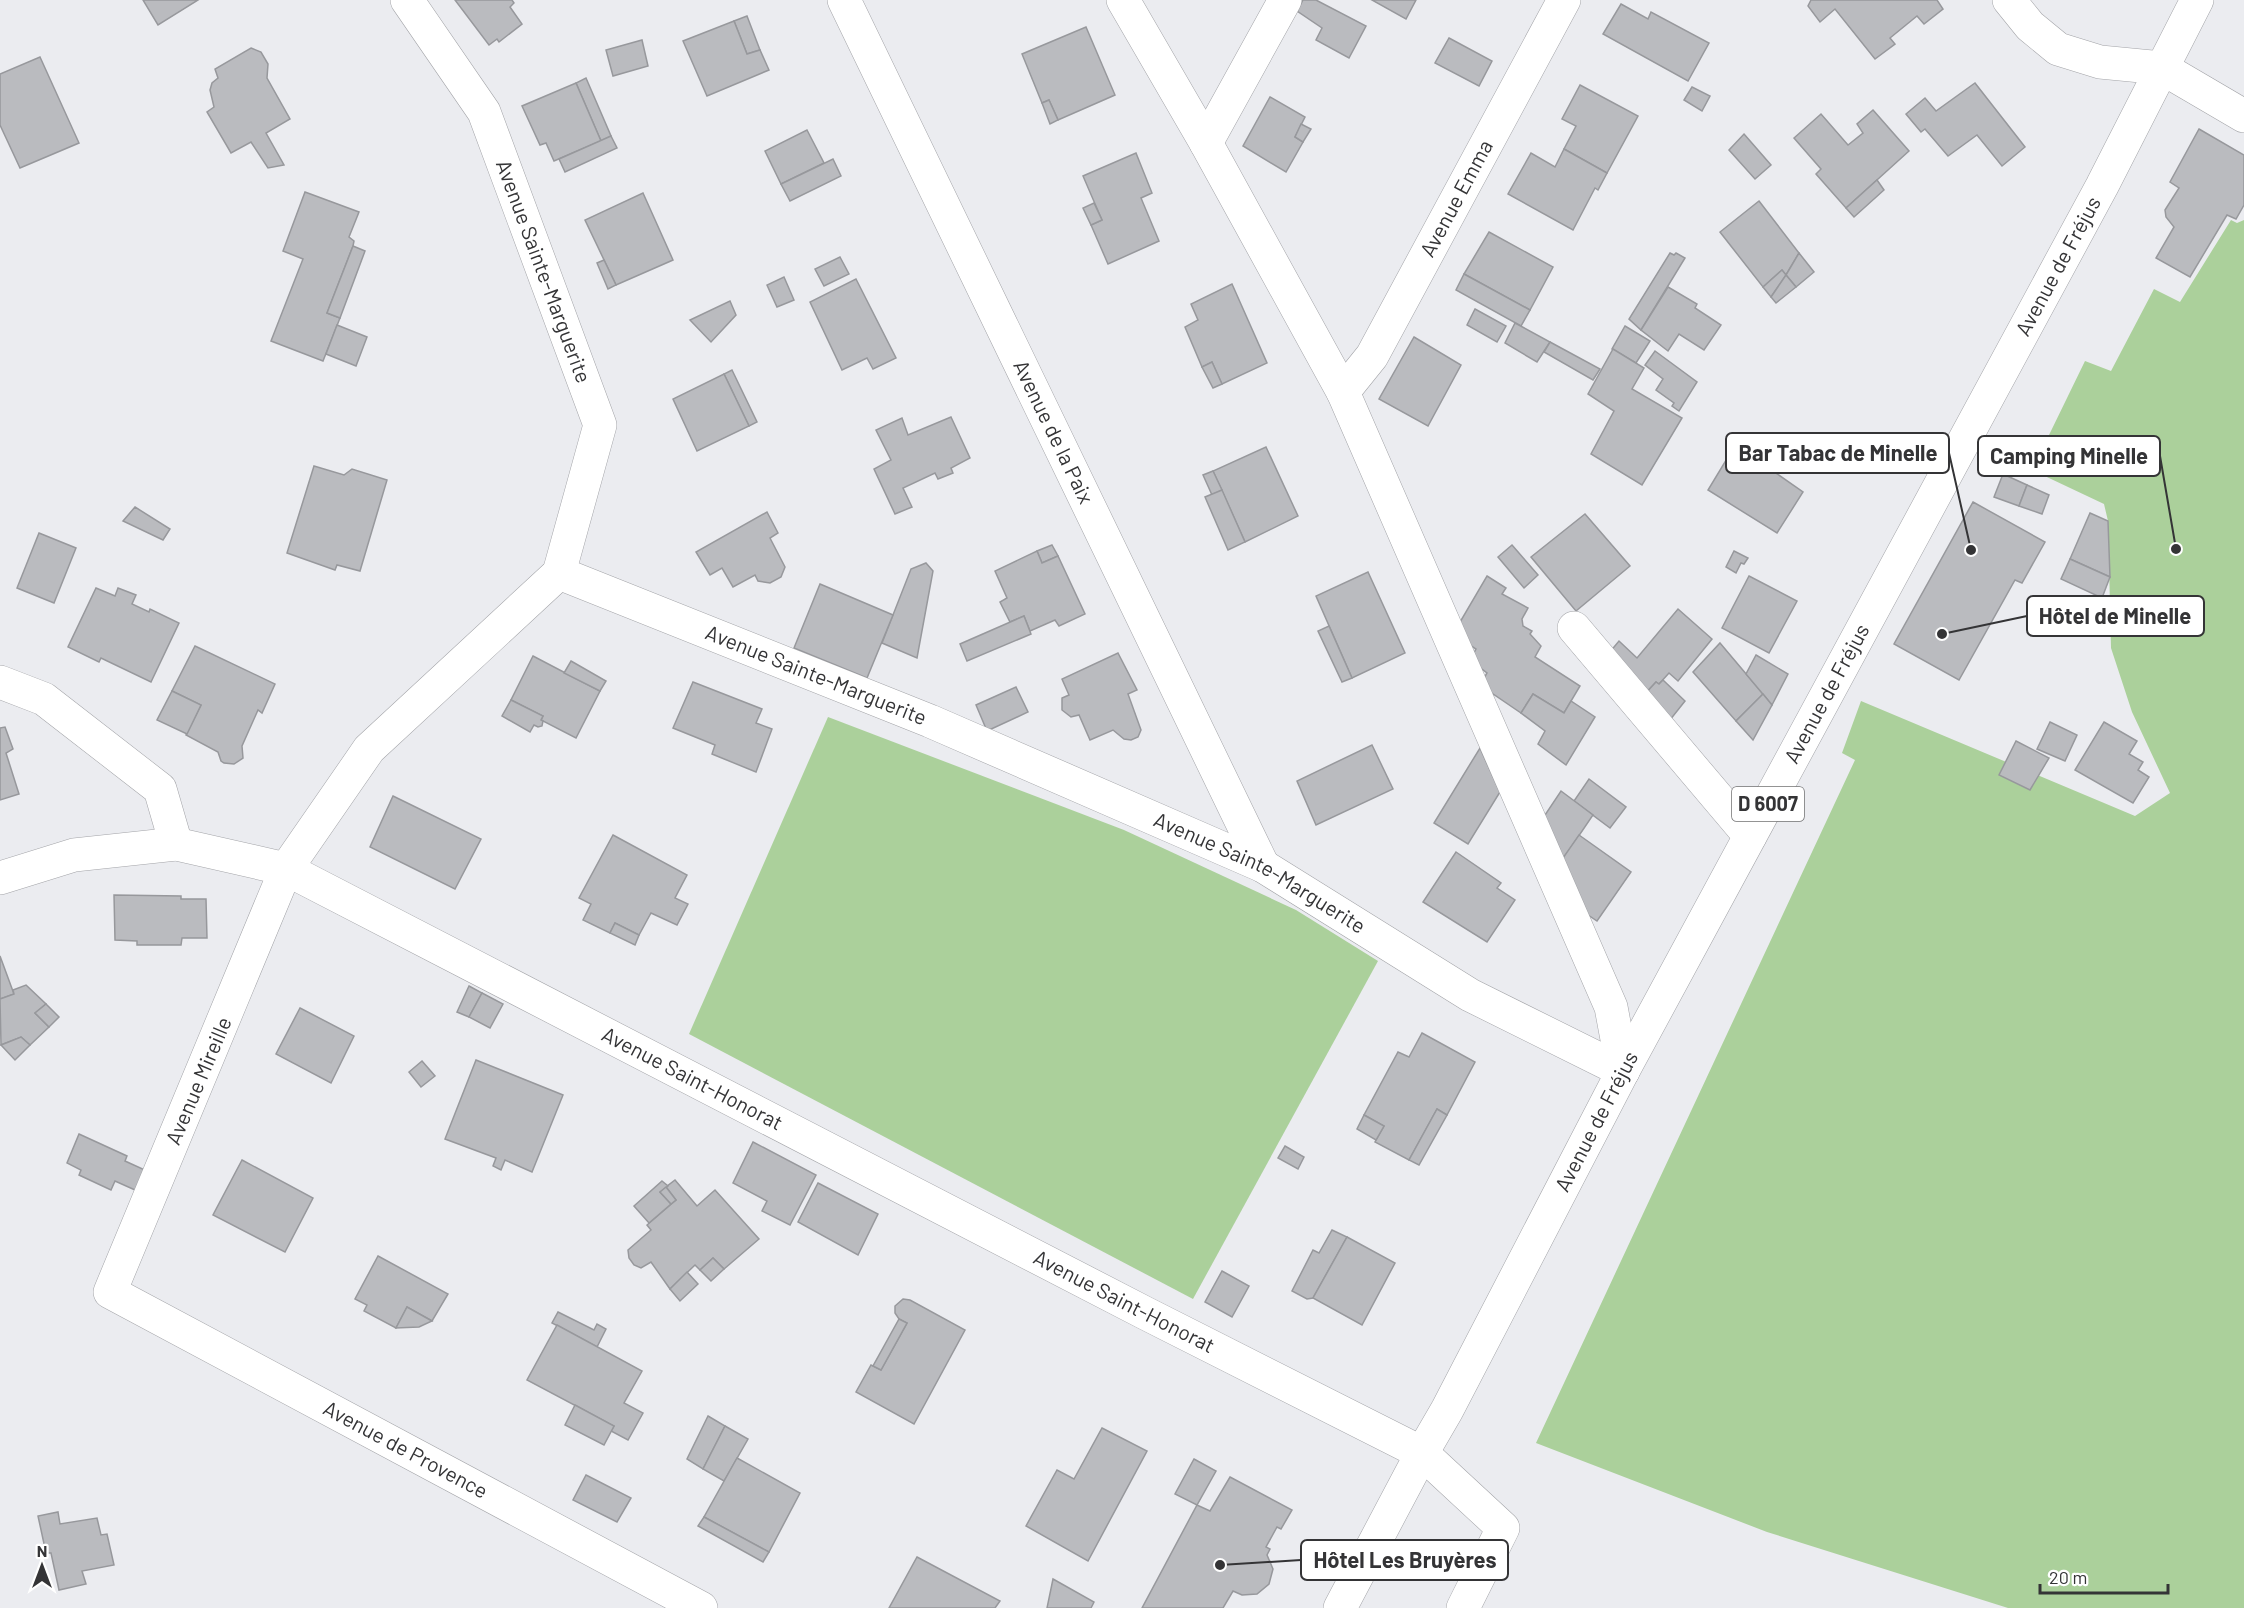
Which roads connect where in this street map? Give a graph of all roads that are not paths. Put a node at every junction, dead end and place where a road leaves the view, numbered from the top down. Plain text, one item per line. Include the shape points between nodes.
1 (407, 0) edge
2 (843, 0) edge
3 (1123, 0) edge
4 (1285, 0) edge
5 (1564, 0) edge
6 (2008, 0) edge
7 (2197, 0) edge
8 (2162, 68) junction
9 (2244, 116) edge
10 (1206, 143) junction
11 (1343, 392) junction
12 (559, 573) junction
13 (1574, 628) dead end
14 (0, 682) edge
15 (1750, 836) junction
16 (176, 844) junction
17 (1263, 866) junction
18 (286, 869) junction
19 (0, 878) edge
20 (1623, 1071) junction
21 (110, 1292) joint
22 (1422, 1453) junction
23 (701, 1608) edge
24 (1340, 1608) edge
25 (1463, 1608) edge

1 - 12 street, Avenue Sainte-Marguerite via 484,112 600,425
2 - 17 street, Avenue de la Paix
3 - 10 street
4 - 10 street
5 - 11 street, Avenue Emma via 1372,356
6 - 8 street via 2030,26 2058,49 2100,62
7 - 8 street, Avenue de Fréjus / D 6007
8 - 9 street
8 - 15 street, Avenue de Fréjus / D 6007
10 - 11 street
11 - 20 street via 1611,1007
12 - 17 street, Avenue Sainte-Marguerite via 930,721
12 - 18 street, Avenue Mireille via 369,748
13 - 15 street
14 - 16 street via 44,699 160,789
15 - 20 street, Avenue de Fréjus / D 6007
16 - 18 street, Avenue Saint-Honorat
16 - 19 street, Avenue Saint-Honorat via 74,855
17 - 20 street, Avenue Sainte-Marguerite via 1470,995
18 - 21 street, Avenue Mireille
18 - 22 street, Avenue Saint-Honorat via 1145,1314
20 - 22 street, Avenue de Fréjus / D 6007
21 - 23 street, Avenue de Provence
22 - 24 street, Avenue de Fréjus / D 6007
22 - 25 street, Avenue Saint-Honorat via 1503,1528

